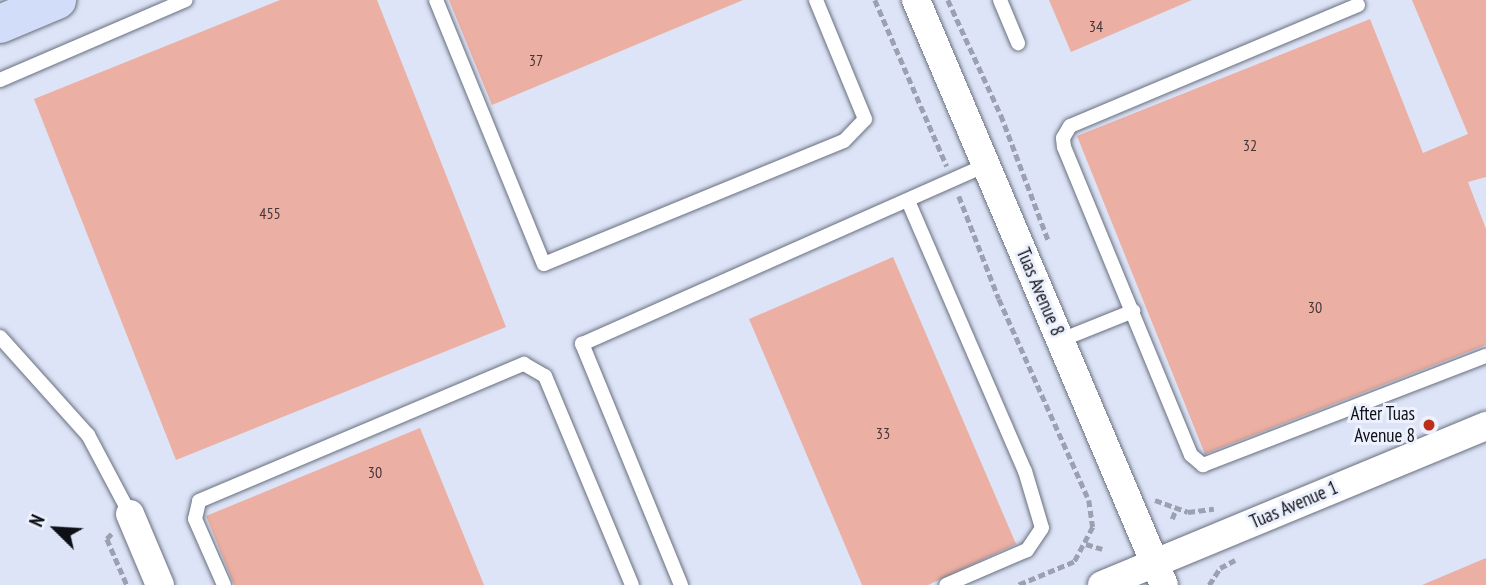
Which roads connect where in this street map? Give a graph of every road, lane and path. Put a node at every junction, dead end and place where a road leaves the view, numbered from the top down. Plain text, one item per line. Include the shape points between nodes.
1 (57, 0) edge
2 (186, 0) edge
3 (436, 0) edge
4 (816, 0) edge
5 (874, 0) edge
6 (916, 0) edge
7 (1000, 0) edge
8 (1358, 5) dead end
9 (0, 24) edge
10 (1018, 43) dead end
11 (0, 80) edge
12 (986, 164) junction
13 (953, 180) junction
14 (908, 201) junction
15 (1133, 311) junction
16 (0, 337) edge
17 (1061, 340) junction
18 (1486, 356) edge
19 (1486, 426) edge
20 (1176, 509) dead end
21 (130, 514) joint
22 (1172, 519) dead end
23 (1086, 544) junction
24 (1102, 549) dead end
25 (1160, 574) edge
26 (160, 585) edge
27 (223, 585) edge
28 (632, 585) edge
29 (681, 585) edge
30 (946, 585) edge
31 (1019, 585) edge
32 (1102, 585) edge

1 - 9 main road
2 - 11 lane
3 - 4 lane via 544,264 844,141 864,119
5 - 13 path
6 - 12 street, Tuas Avenue 8
7 - 10 lane
8 - 15 lane via 1066,131 1064,147
12 - 13 lane
12 - 17 street, Tuas Avenue 8
13 - 14 lane
13 - 23 path via 999,299 1089,500 1093,527
14 - 29 lane via 582,344
14 - 30 lane via 1025,471 1042,528 1027,550
15 - 17 lane
15 - 18 lane via 1191,455 1203,465
16 - 21 lane via 88,435
17 - 25 street, Tuas Avenue 8
19 - 25 street, Tuas Avenue 1
20 - 22 path
21 - 26 street
23 - 24 path
23 - 31 path via 1074,562
25 - 32 street, Tuas Avenue 1
27 - 28 lane via 195,519 199,501 524,364 545,376

